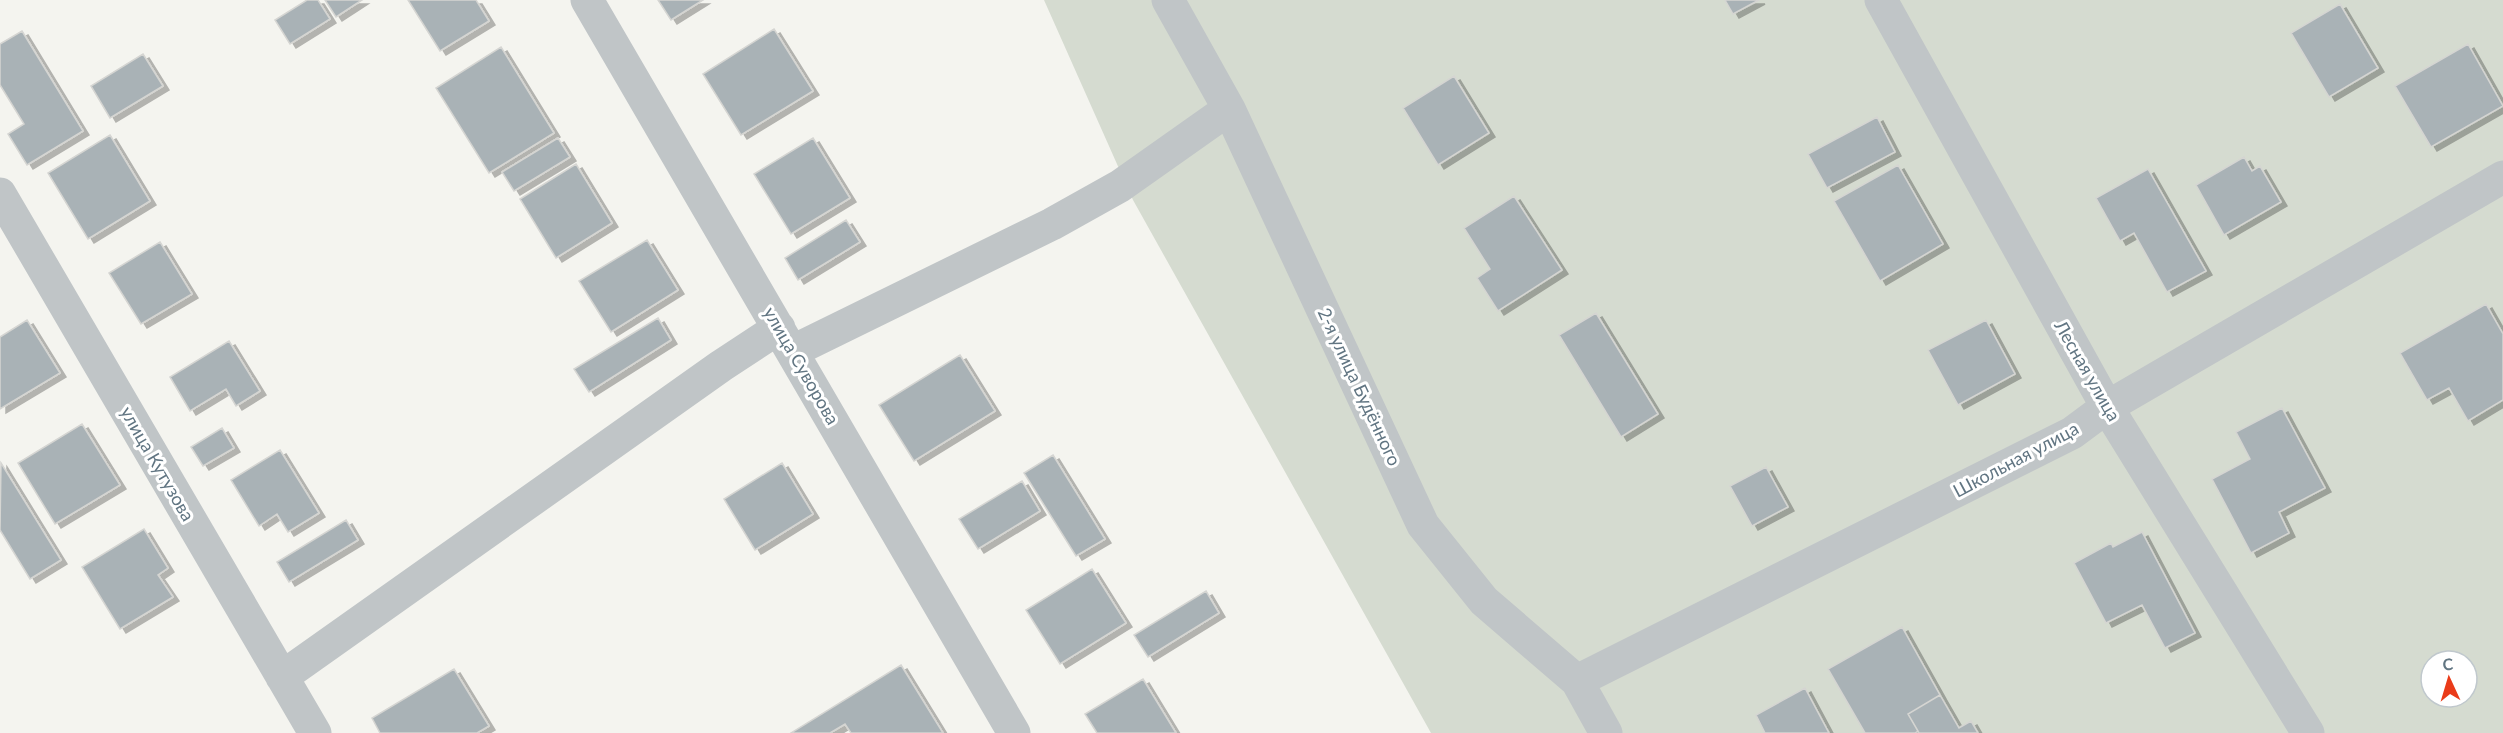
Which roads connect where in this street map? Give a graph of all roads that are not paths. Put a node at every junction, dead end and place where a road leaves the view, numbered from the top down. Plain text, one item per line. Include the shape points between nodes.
1 (587, 0) edge
2 (1168, 0) edge
3 (1881, 0) edge
4 (1229, 109) junction
5 (2503, 177) edge
6 (0, 194) edge
7 (786, 339) junction
8 (2107, 406) junction
9 (282, 677) junction
10 (1577, 681) junction
11 (315, 733) edge
12 (1014, 733) edge
13 (1606, 733) edge
14 (2308, 733) edge

1 - 7 street, улица Суворова
2 - 4 street, 2-я улица Будённого
3 - 8 street, Лесная улица
4 - 7 street via 1120,186 1062,219
4 - 10 street, 2-я улица Будённого via 1423,525 1484,601
5 - 8 street, Школьная улица
6 - 9 street, улица Кутузова
7 - 9 street via 721,366
7 - 12 street, улица Суворова
8 - 10 street, Школьная улица via 2072,433
8 - 14 street, Лесная улица
9 - 11 street, улица Кутузова
10 - 13 street, 2-я улица Будённого

